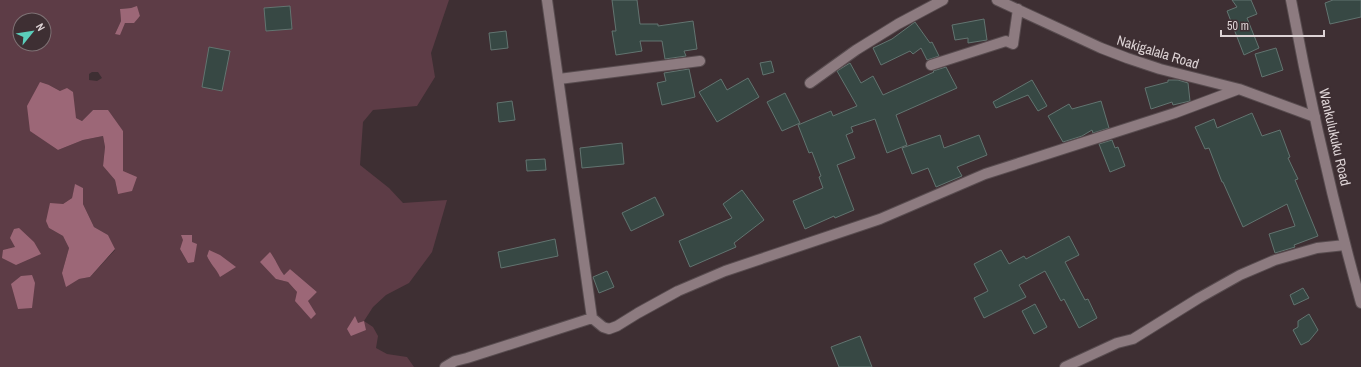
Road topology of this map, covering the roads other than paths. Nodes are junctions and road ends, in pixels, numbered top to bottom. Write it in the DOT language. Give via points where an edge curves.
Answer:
graph roads {
  1 [pos="548,0"];
  2 [pos="943,0"];
  3 [pos="997,0"];
  4 [pos="1291,0"];
  5 [pos="1018,9"];
  6 [pos="700,60"];
  7 [pos="931,65"];
  8 [pos="558,79"];
  9 [pos="810,84"];
  10 [pos="1239,89"];
  11 [pos="1315,117"];
  12 [pos="1345,245"];
  13 [pos="1359,290"];
  14 [pos="1361,303"];
  15 [pos="592,318"];
  16 [pos="445,367"];
  17 [pos="1065,367"];
  1 -- 8 [label="street"];
  2 -- 9 [label="street" via="856,50"];
  3 -- 5 [label="street, Nakigalala Road"];
  4 -- 11 [label="street, Wankulukuku Road"];
  5 -- 7 [label="street" via="1013,44 1006,41"];
  5 -- 10 [label="street, Nakigalala Road" via="1126,58"];
  6 -- 8 [label="street"];
  8 -- 15 [label="street"];
  10 -- 11 [label="street, Nakigalala Road"];
  10 -- 15 [label="street" via="1175,113 985,174 880,219 725,271 678,291 609,329"];
  11 -- 12 [label="street, Wankulukuku Road"];
  12 -- 13 [label="street, Wankulukuku Road"];
  12 -- 17 [label="street" via="1317,248 1274,260 1240,275 1133,339 1117,343"];
  13 -- 14 [label="street, Wankulukuku Road"];
  15 -- 16 [label="street" via="455,361"];
}
